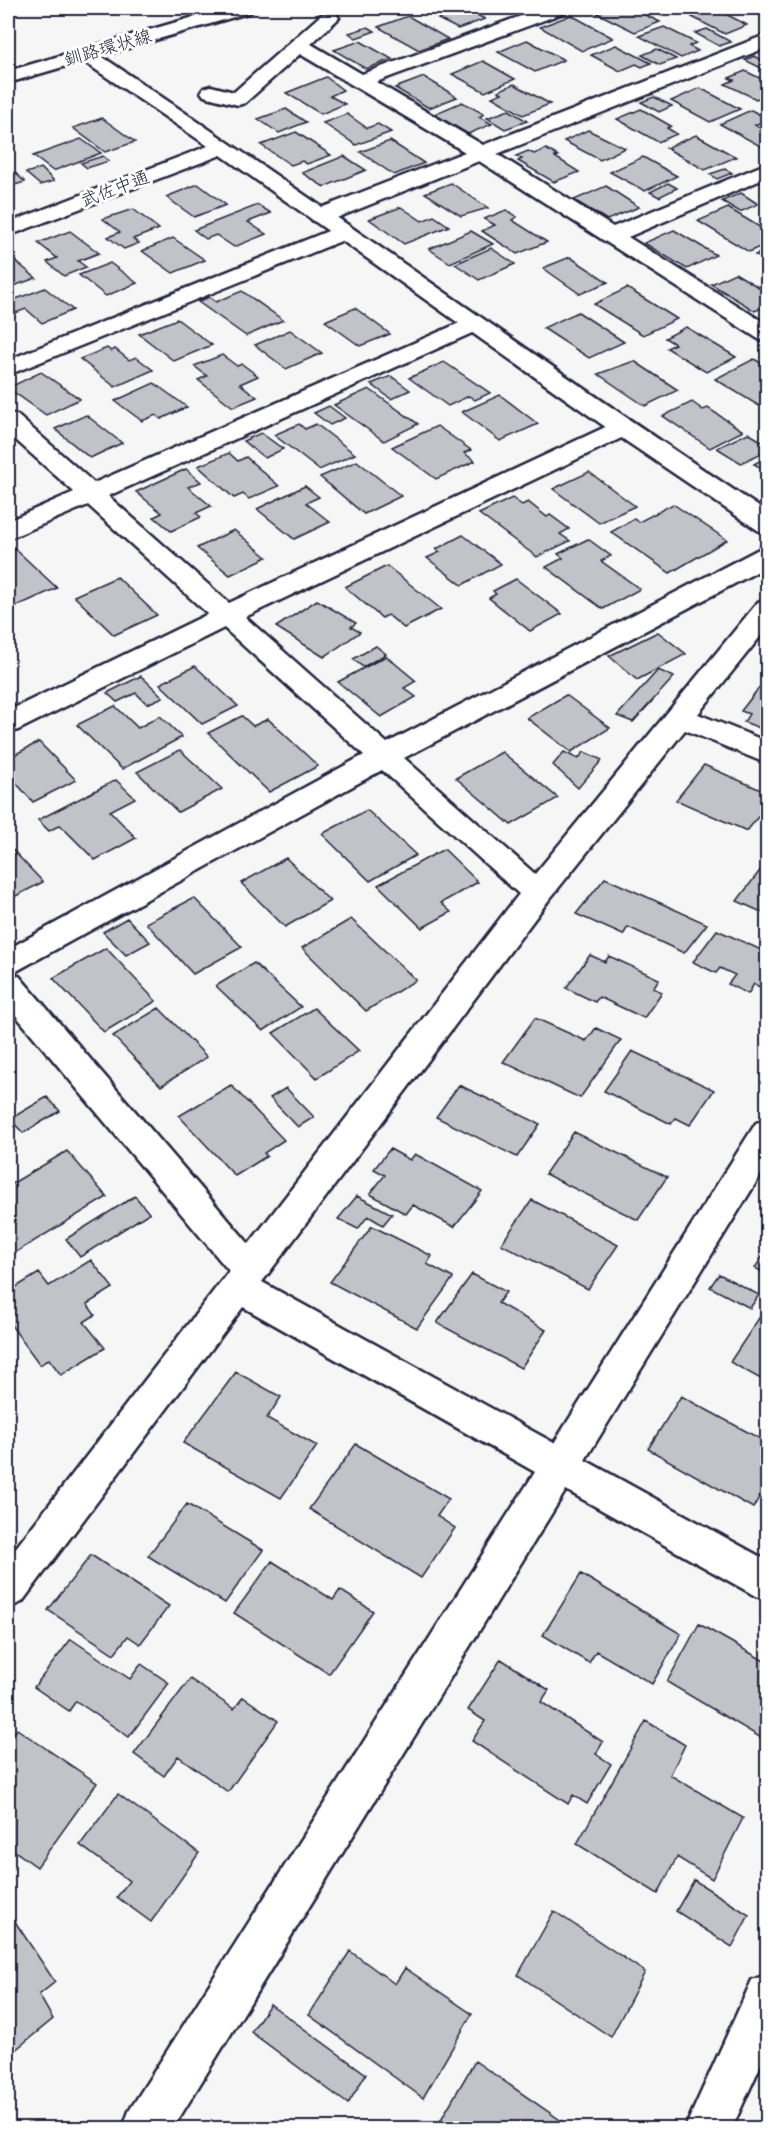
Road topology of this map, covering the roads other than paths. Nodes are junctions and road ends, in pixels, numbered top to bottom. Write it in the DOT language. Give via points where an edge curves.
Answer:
graph roads {
  1 [pos="243,8"];
  2 [pos="559,8"];
  3 [pos="329,18"];
  4 [pos="768,40"];
  5 [pos="301,46"];
  6 [pos="87,54"];
  7 [pos="8,76"];
  8 [pos="361,81"];
  9 [pos="211,92"];
  10 [pos="222,148"];
  11 [pos="481,153"];
  12 [pos="768,169"];
  13 [pos="321,216"];
  14 [pos="8,230"];
  15 [pos="343,232"];
  16 [pos="611,236"];
  17 [pos="473,324"];
  18 [pos="766,332"];
  19 [pos="8,368"];
  20 [pos="8,420"];
  21 [pos="623,428"];
  22 [pos="91,494"];
  23 [pos="768,525"];
  24 [pos="8,531"];
  25 [pos="768,555"];
  26 [pos="768,608"];
  27 [pos="227,615"];
  28 [pos="680,717"];
  29 [pos="8,723"];
  30 [pos="768,754"];
  31 [pos="383,757"];
  32 [pos="537,893"];
  33 [pos="8,963"];
  34 [pos="8,985"];
  35 [pos="768,1133"];
  36 [pos="243,1278"];
  37 [pos="561,1465"];
  38 [pos="768,1582"];
  39 [pos="8,1589"];
  40 [pos="768,1996"];
  41 [pos="146,2128"];
  42 [pos="708,2128"];
  1 -- 6 [label="street, 釧路環状線"];
  2 -- 8 [label="street"];
  3 -- 5 [label="street"];
  4 -- 11 [label="street"];
  5 -- 8 [label="street"];
  5 -- 9 [label="street" via="238,99"];
  6 -- 7 [label="street, 釧路環状線"];
  6 -- 10 [label="street"];
  8 -- 11 [label="street"];
  10 -- 13 [label="street"];
  10 -- 14 [label="street, 武佐中通"];
  11 -- 13 [label="street"];
  11 -- 16 [label="street"];
  12 -- 16 [label="street"];
  13 -- 15 [label="street"];
  15 -- 17 [label="street"];
  15 -- 19 [label="street"];
  16 -- 18 [label="street"];
  17 -- 21 [label="street"];
  17 -- 22 [label="street"];
  20 -- 22 [label="street"];
  21 -- 23 [label="street"];
  21 -- 27 [label="street"];
  22 -- 24 [label="street"];
  22 -- 27 [label="street"];
  25 -- 31 [label="street"];
  26 -- 28 [label="street"];
  27 -- 29 [label="street"];
  27 -- 31 [label="street"];
  28 -- 30 [label="street"];
  28 -- 32 [label="street"];
  31 -- 32 [label="street"];
  31 -- 33 [label="street"];
  32 -- 36 [label="street"];
  34 -- 36 [label="street"];
  35 -- 37 [label="street"];
  36 -- 37 [label="street"];
  36 -- 39 [label="street"];
  37 -- 38 [label="street"];
  37 -- 41 [label="street"];
  40 -- 42 [label="street"];
}
